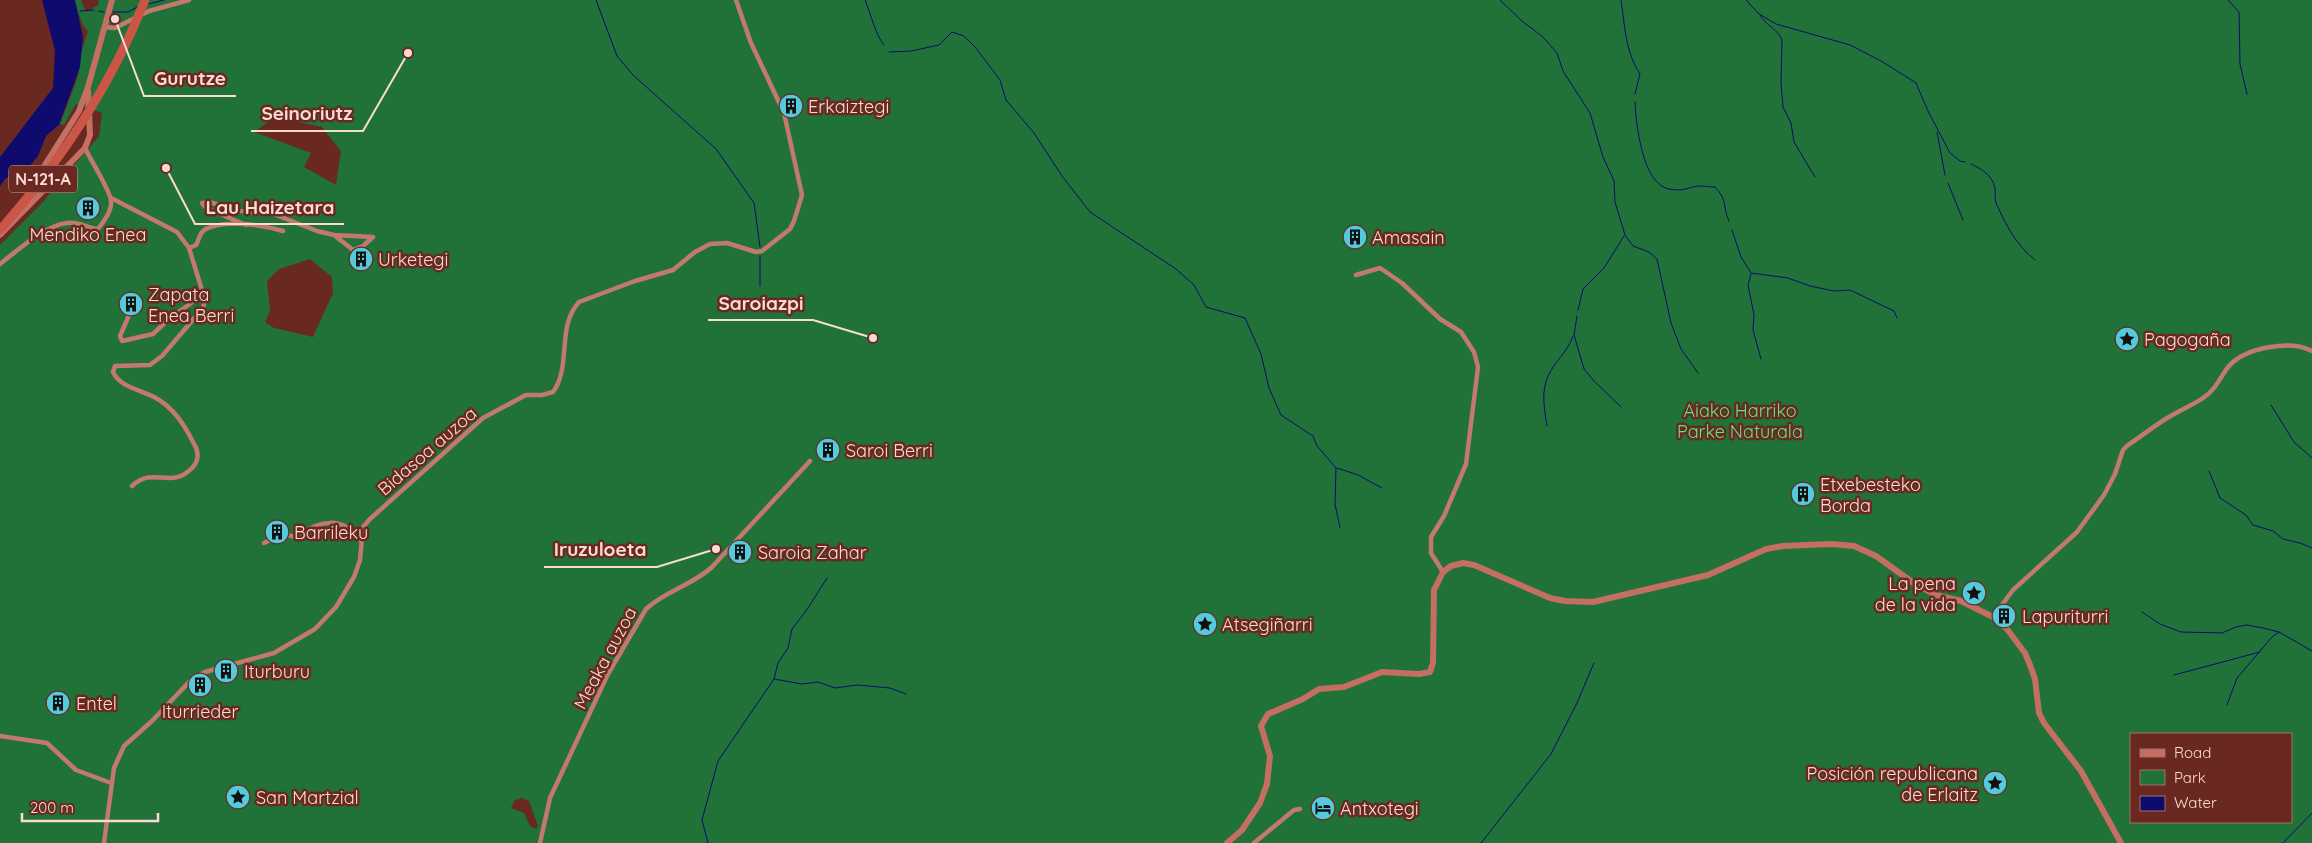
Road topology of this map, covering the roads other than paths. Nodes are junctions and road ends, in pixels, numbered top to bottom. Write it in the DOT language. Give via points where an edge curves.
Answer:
graph roads {
  1 [pos="112,0"];
  2 [pos="145,0"];
  3 [pos="189,0"];
  4 [pos="736,0"];
  5 [pos="105,27"];
  6 [pos="88,87"];
  7 [pos="91,109"];
  8 [pos="79,111"];
  9 [pos="85,148"];
  10 [pos="111,198"];
  11 [pos="246,224"];
  12 [pos="0,225"];
  13 [pos="0,230"];
  14 [pos="282,231"];
  15 [pos="0,235"];
  16 [pos="334,235"];
  17 [pos="189,248"];
  18 [pos="0,264"];
  19 [pos="1356,275"];
  20 [pos="202,290"];
  21 [pos="130,313"];
  22 [pos="2312,351"];
  23 [pos="810,462"];
  24 [pos="132,486"];
  25 [pos="361,542"];
  26 [pos="264,543"];
  27 [pos="1442,572"];
  28 [pos="1993,617"];
  29 [pos="0,736"];
  30 [pos="111,783"];
  31 [pos="1300,809"];
  32 [pos="104,843"];
  33 [pos="540,843"];
  34 [pos="1227,843"];
  35 [pos="1254,843"];
  36 [pos="2121,843"];
  1 -- 5 [label="street"];
  2 -- 7 [label="highway, N-121-A"];
  3 -- 5 [label="street" via="149,11 115,28"];
  4 -- 25 [label="street, Bidasoa auzoa" via="755,52 784,113 802,195 790,229 762,251 728,243 710,244 664,275 635,281 579,302 567,326 563,369 553,392 526,395 483,418 370,519 363,527"];
  5 -- 6 [label="street"];
  6 -- 7 [label="street"];
  6 -- 8 [label="street"];
  7 -- 8 [label="street"];
  7 -- 9 [label="street" via="90,135"];
  7 -- 13 [label="highway, N-121-A" via="45,176"];
  8 -- 12 [label="street" via="29,190"];
  9 -- 10 [label="street"];
  9 -- 15 [label="street"];
  10 -- 17 [label="street" via="177,232"];
  10 -- 18 [label="street" via="109,211 98,229 67,222 34,238"];
  11 -- 14 [label="street"];
  11 -- 16 [label="street" via="202,204 209,202 240,211 271,213"];
  11 -- 17 [label="street" via="206,229 196,245"];
  16 -- 16 [label="street" via="353,250 373,237"];
  17 -- 20 [label="street"];
  19 -- 27 [label="street" via="1380,268 1460,332 1474,352 1478,367 1466,464 1444,516 1431,537 1431,553"];
  20 -- 21 [label="street" via="153,334 122,340 120,336"];
  20 -- 24 [label="street" via="203,308 162,356 150,365 115,366 113,372 124,385 156,398 174,412 183,422 198,456 194,466 180,477 172,480 155,476 138,480"];
  22 -- 28 [label="street" via="2302,346 2287,345 2246,353 2230,365 2204,398 2128,445 2104,495 2077,532 2013,590"];
  23 -- 33 [label="street, Meaka auzoa" via="712,567 655,600 646,609 608,674 550,798"];
  25 -- 26 [label="street" via="342,523 333,522 310,527 296,537 282,534"];
  25 -- 30 [label="street, Bidasoa auzoa" via="354,578 320,625 274,652 211,669 190,681 124,746 116,761"];
  27 -- 28 [label="street" via="1451,566 1468,563 1550,598 1593,602 1708,576 1766,549 1831,544 1854,546 1876,556 1936,595 1961,601"];
  27 -- 34 [label="street" via="1434,590 1433,663 1430,672 1382,672 1344,687 1319,688 1303,699 1268,714 1262,726 1270,756 1267,784 1260,803"];
  28 -- 36 [label="street" via="2025,653 2035,679 2037,704 2044,723 2081,771"];
  29 -- 30 [label="street" via="47,743 76,770"];
  30 -- 32 [label="street, Bidasoa auzoa"];
  31 -- 35 [label="street" via="1294,810"];
}
